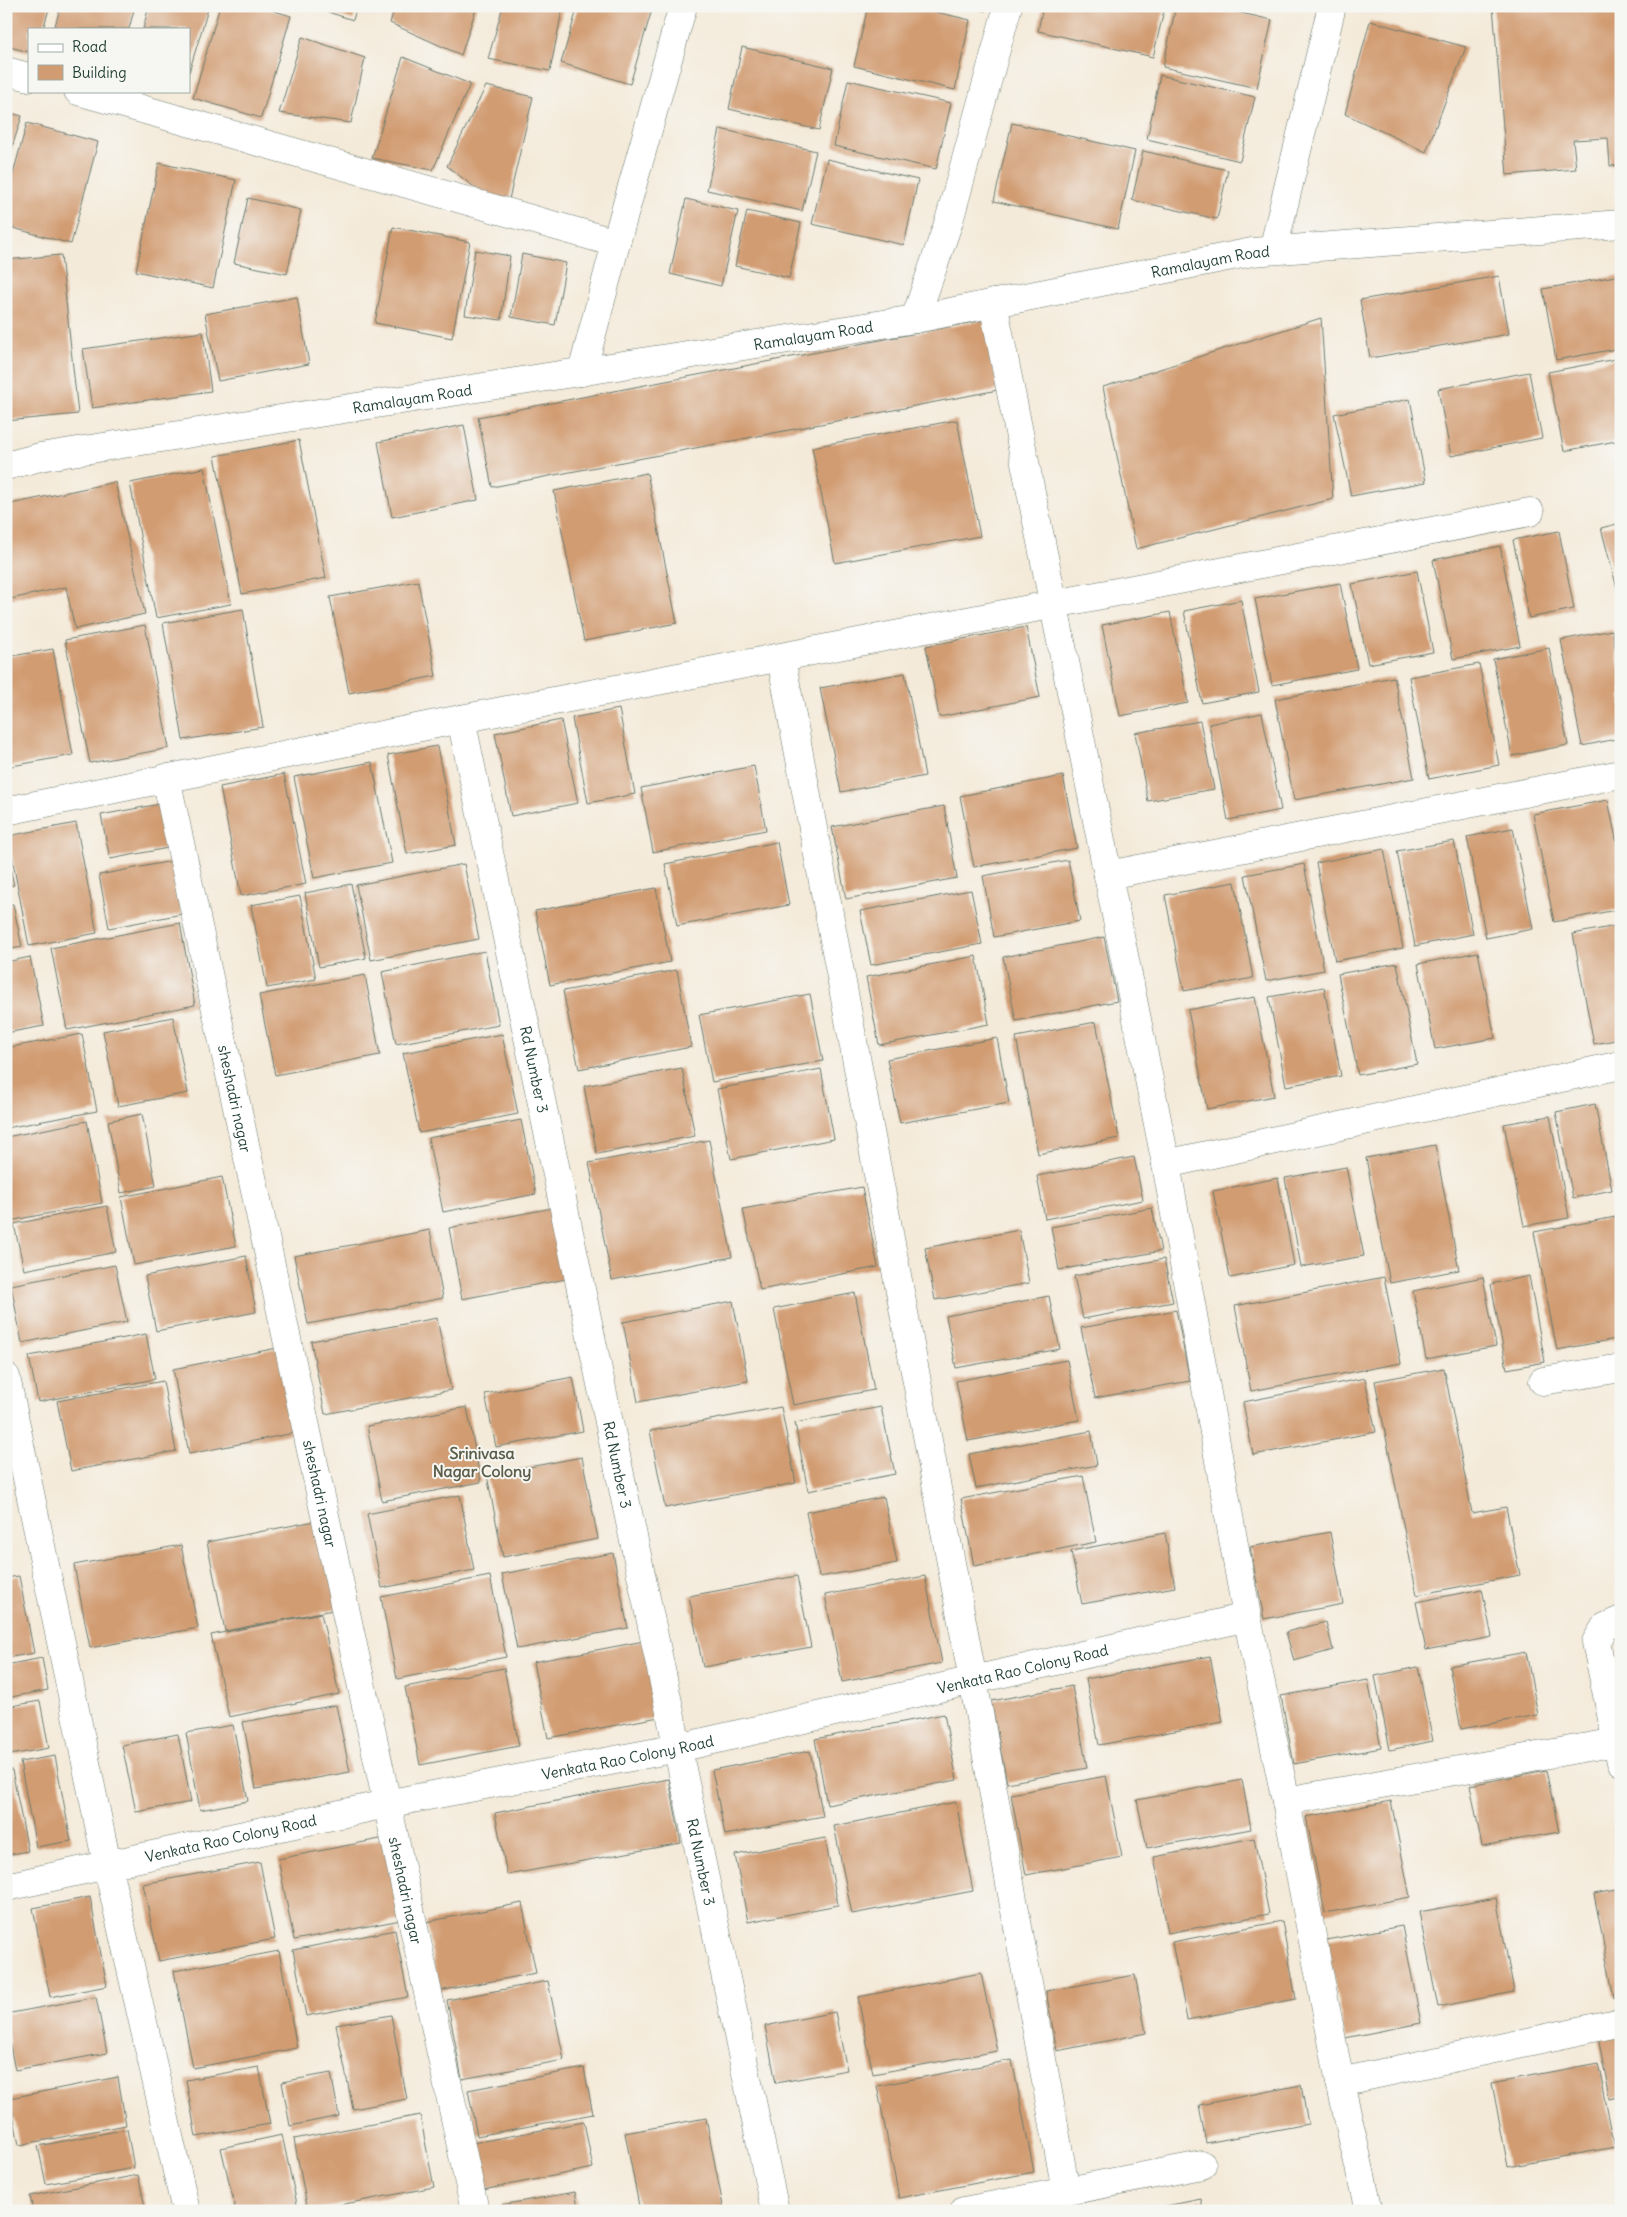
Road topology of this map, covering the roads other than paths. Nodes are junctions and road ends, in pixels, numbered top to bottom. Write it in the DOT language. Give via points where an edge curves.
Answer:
graph roads {
  1 [pos="683,6"];
  2 [pos="1008,6"];
  3 [pos="1332,6"];
  4 [pos="6,71"];
  5 [pos="28,77"];
  6 [pos="82,92"];
  7 [pos="1621,224"];
  8 [pos="616,243"];
  9 [pos="1273,250"];
  10 [pos="994,303"];
  11 [pos="915,319"];
  12 [pos="582,372"];
  13 [pos="6,466"];
  14 [pos="1530,512"];
  15 [pos="1054,605"];
  16 [pos="781,658"];
  17 [pos="461,719"];
  18 [pos="1621,774"];
  19 [pos="166,778"];
  20 [pos="6,811"];
  21 [pos="1108,875"];
  22 [pos="1621,1065"];
  23 [pos="1166,1164"];
  24 [pos="1621,1368"];
  25 [pos="6,1377"];
  26 [pos="1543,1381"];
  27 [pos="1247,1617"];
  28 [pos="1621,1620"];
  29 [pos="973,1680"];
  30 [pos="678,1748"];
  31 [pos="1619,1752"];
  32 [pos="1286,1801"];
  33 [pos="386,1804"];
  34 [pos="107,1864"];
  35 [pos="6,1887"];
  36 [pos="1621,2022"];
  37 [pos="1340,2082"];
  38 [pos="1202,2165"];
  39 [pos="1066,2191"];
  40 [pos="186,2211"];
  41 [pos="475,2211"];
  42 [pos="775,2211"];
  43 [pos="964,2211"];
  44 [pos="1369,2211"];
  1 -- 8 [label="street"];
  2 -- 11 [label="street" via="949,221"];
  3 -- 9 [label="street"];
  4 -- 5 [label="street"];
  6 -- 8 [label="street"];
  7 -- 9 [label="street, Ramalayam Road"];
  8 -- 12 [label="street"];
  9 -- 10 [label="street, Ramalayam Road"];
  10 -- 11 [label="street, Ramalayam Road"];
  10 -- 15 [label="street"];
  11 -- 12 [label="street, Ramalayam Road"];
  12 -- 13 [label="street, Ramalayam Road" via="50,455"];
  14 -- 15 [label="street"];
  15 -- 16 [label="street"];
  15 -- 21 [label="street"];
  16 -- 17 [label="street"];
  16 -- 29 [label="street"];
  17 -- 19 [label="street"];
  17 -- 30 [label="street, Rd Number 3"];
  18 -- 21 [label="street"];
  19 -- 20 [label="street"];
  19 -- 33 [label="street, sheshadri nagar"];
  21 -- 23 [label="street"];
  22 -- 23 [label="street"];
  23 -- 27 [label="street"];
  24 -- 26 [label="street"];
  25 -- 34 [label="street"];
  27 -- 29 [label="street, Venkata Rao Colony Road"];
  27 -- 32 [label="street"];
  28 -- 31 [label="street" via="1605,1627 1596,1642"];
  29 -- 30 [label="street, Venkata Rao Colony Road"];
  29 -- 39 [label="street"];
  30 -- 33 [label="street, Venkata Rao Colony Road"];
  30 -- 42 [label="street, Rd Number 3"];
  31 -- 32 [label="street"];
  32 -- 37 [label="street"];
  33 -- 34 [label="street, Venkata Rao Colony Road"];
  33 -- 41 [label="street, sheshadri nagar"];
  34 -- 35 [label="street, Venkata Rao Colony Road"];
  34 -- 40 [label="street"];
  36 -- 37 [label="street"];
  37 -- 44 [label="street"];
  38 -- 39 [label="street"];
  39 -- 43 [label="street"];
}
